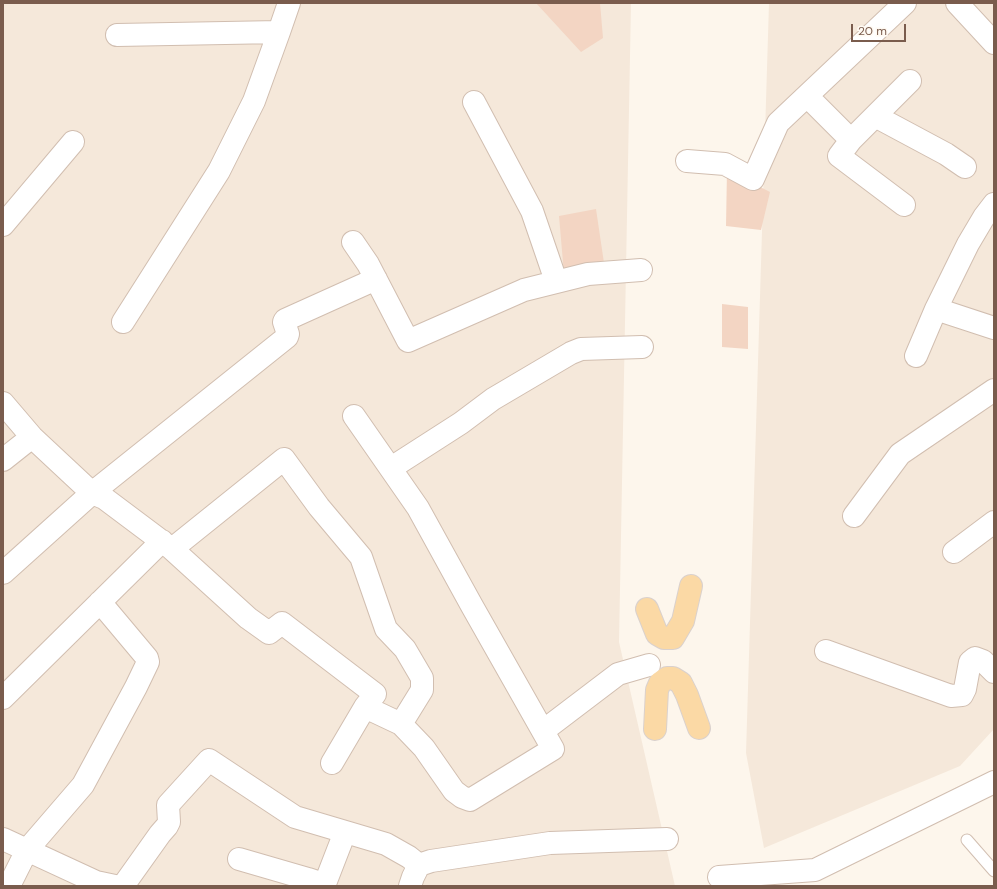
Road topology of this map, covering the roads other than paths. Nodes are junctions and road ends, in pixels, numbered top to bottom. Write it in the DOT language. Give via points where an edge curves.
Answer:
graph roads {
  1 [pos="288,3"];
  2 [pos="905,3"];
  3 [pos="957,3"];
  4 [pos="279,32"];
  5 [pos="117,35"];
  6 [pos="994,43"];
  7 [pos="910,81"];
  8 [pos="807,96"];
  9 [pos="474,102"];
  10 [pos="874,116"];
  11 [pos="851,140"];
  12 [pos="73,142"];
  13 [pos="687,161"];
  14 [pos="965,168"];
  15 [pos="994,204"];
  16 [pos="904,205"];
  17 [pos="5,218"];
  18 [pos="353,242"];
  19 [pos="641,270"];
  20 [pos="376,279"];
  21 [pos="556,281"];
  22 [pos="936,309"];
  23 [pos="123,322"];
  24 [pos="994,328"];
  25 [pos="642,347"];
  26 [pos="916,356"];
  27 [pos="994,390"];
  28 [pos="3,403"];
  29 [pos="354,416"];
  30 [pos="32,437"];
  31 [pos="3,460"];
  32 [pos="391,468"];
  33 [pos="92,493"];
  34 [pos="854,516"];
  35 [pos="994,522"];
  36 [pos="167,545"];
  37 [pos="954,552"];
  38 [pos="3,573"];
  39 [pos="691,586"];
  40 [pos="100,602"];
  41 [pos="647,609"];
  42 [pos="826,651"];
  43 [pos="649,665"];
  44 [pos="994,672"];
  45 [pos="3,698"];
  46 [pos="364,707"];
  47 [pos="401,724"];
  48 [pos="698,728"];
  49 [pos="655,729"];
  50 [pos="543,731"];
  51 [pos="332,763"];
  52 [pos="994,782"];
  53 [pos="345,832"];
  54 [pos="3,839"];
  55 [pos="667,839"];
  56 [pos="968,840"];
  57 [pos="27,850"];
  58 [pos="239,858"];
  59 [pos="419,865"];
  60 [pos="994,871"];
  61 [pos="719,877"];
  62 [pos="9,886"];
  63 [pos="115,886"];
  64 [pos="123,886"];
  65 [pos="410,886"];
  1 -- 4 [label="street"];
  2 -- 8 [label="street"];
  3 -- 6 [label="street"];
  4 -- 5 [label="street"];
  4 -- 23 [label="street" via="254,101 219,171"];
  7 -- 10 [label="street"];
  8 -- 11 [label="street"];
  8 -- 13 [label="street" via="778,123 753,179 725,164"];
  9 -- 21 [label="street" via="532,212"];
  10 -- 11 [label="street"];
  10 -- 14 [label="street" via="946,154"];
  11 -- 16 [label="street" via="839,156"];
  12 -- 17 [label="street"];
  15 -- 22 [label="street" via="968,244"];
  18 -- 20 [label="street"];
  19 -- 21 [label="street" via="588,274"];
  20 -- 21 [label="street" via="408,341 524,290"];
  20 -- 33 [label="street" via="285,320 287,337"];
  22 -- 24 [label="street"];
  22 -- 26 [label="street"];
  25 -- 32 [label="street" via="581,349 572,353 493,399"];
  27 -- 34 [label="street" via="900,454"];
  28 -- 30 [label="street"];
  29 -- 32 [label="street"];
  30 -- 31 [label="street"];
  30 -- 33 [label="street"];
  32 -- 50 [label="street" via="418,508"];
  33 -- 36 [label="street" via="104,498"];
  33 -- 38 [label="street"];
  35 -- 37 [label="street"];
  36 -- 40 [label="street"];
  36 -- 46 [label="street" via="248,618 269,633 282,623 375,694"];
  36 -- 47 [label="street" via="284,459 319,507 361,557 386,629 405,649 422,678 422,690"];
  39 -- 41 [label="main road" via="684,621 673,638 664,638 657,634"];
  40 -- 45 [label="street"];
  40 -- 57 [label="street" via="148,662 83,785"];
  42 -- 44 [label="street" via="951,696 962,695 966,689 970,662 975,658 983,661"];
  43 -- 50 [label="street" via="618,674"];
  46 -- 47 [label="street"];
  46 -- 51 [label="street"];
  47 -- 50 [label="street" via="424,748 454,791 470,800 553,749"];
  48 -- 49 [label="main road" via="681,683 673,678 667,678 660,683 657,690"];
  52 -- 61 [label="street" via="815,870"];
  53 -- 58 [label="street" via="326,881 320,883"];
  53 -- 59 [label="street" via="386,844"];
  53 -- 64 [label="street" via="295,817 209,760 168,805 167,826"];
  54 -- 57 [label="street"];
  55 -- 59 [label="street" via="550,843"];
  56 -- 60 [label="lane"];
  57 -- 62 [label="street"];
  57 -- 63 [label="street" via="96,882"];
  59 -- 65 [label="street"];
}
